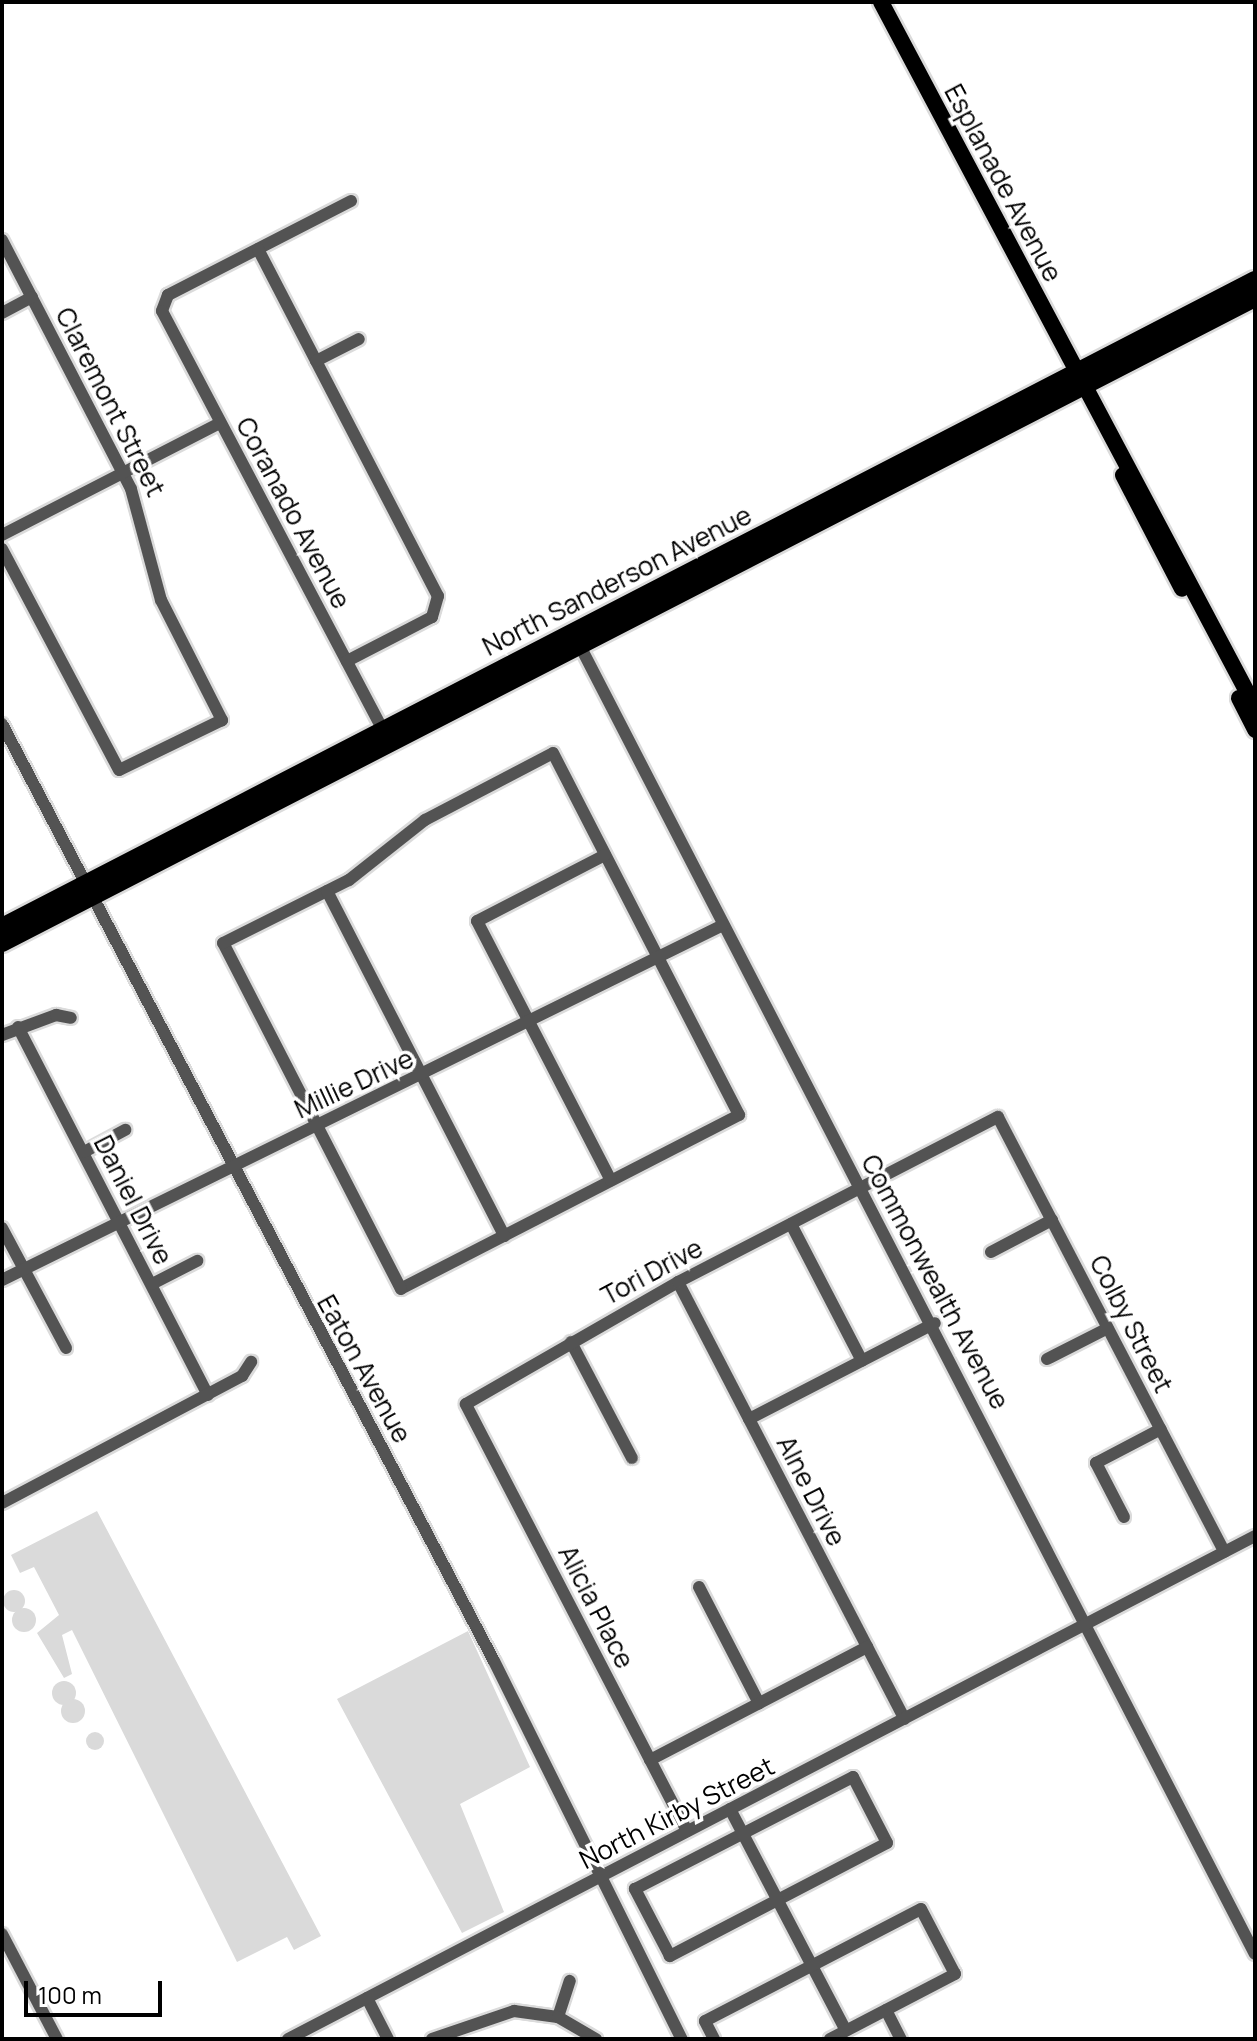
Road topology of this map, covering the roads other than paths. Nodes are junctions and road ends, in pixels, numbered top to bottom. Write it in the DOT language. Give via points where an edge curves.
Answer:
graph roads {
  1 [pos="881,2"];
  2 [pos="351,201"];
  3 [pos="2,240"];
  4 [pos="258,249"];
  5 [pos="1255,280"];
  6 [pos="32,297"];
  7 [pos="1255,298"];
  8 [pos="2,313"];
  9 [pos="359,339"];
  10 [pos="316,361"];
  11 [pos="1081,380"];
  12 [pos="220,423"];
  13 [pos="123,473"];
  14 [pos="2,535"];
  15 [pos="2,549"];
  16 [pos="576,639"];
  17 [pos="347,661"];
  18 [pos="1255,707"];
  19 [pos="2,724"];
  20 [pos="1255,730"];
  21 [pos="386,738"];
  22 [pos="605,855"];
  23 [pos="88,891"];
  24 [pos="327,891"];
  25 [pos="723,925"];
  26 [pos="2,927"];
  27 [pos="2,943"];
  28 [pos="659,959"];
  29 [pos="71,1018"];
  30 [pos="530,1025"];
  31 [pos="18,1027"];
  32 [pos="2,1035"];
  33 [pos="423,1077"];
  34 [pos="998,1117"];
  35 [pos="317,1126"];
  36 [pos="125,1130"];
  37 [pos="84,1152"];
  38 [pos="229,1163"];
  39 [pos="611,1181"];
  40 [pos="863,1187"];
  41 [pos="118,1218"];
  42 [pos="1052,1220"];
  43 [pos="791,1224"];
  44 [pos="2,1228"];
  45 [pos="504,1236"];
  46 [pos="991,1252"];
  47 [pos="197,1261"];
  48 [pos="24,1269"];
  49 [pos="2,1280"];
  50 [pos="678,1282"];
  51 [pos="152,1284"];
  52 [pos="935,1323"];
  53 [pos="1108,1328"];
  54 [pos="571,1342"];
  55 [pos="66,1348"];
  56 [pos="1047,1359"];
  57 [pos="862,1361"];
  58 [pos="251,1362"];
  59 [pos="208,1395"];
  60 [pos="466,1404"];
  61 [pos="749,1419"];
  62 [pos="1161,1429"];
  63 [pos="632,1458"];
  64 [pos="2,1503"];
  65 [pos="1124,1517"];
  66 [pos="1255,1536"];
  67 [pos="1224,1552"];
  68 [pos="699,1587"];
  69 [pos="1083,1621"];
  70 [pos="867,1647"];
  71 [pos="759,1703"];
  72 [pos="905,1719"];
  73 [pos="650,1760"];
  74 [pos="730,1809"];
  75 [pos="687,1831"];
  76 [pos="743,1833"];
  77 [pos="598,1878"];
  78 [pos="777,1899"];
  79 [pos="2,1934"];
  80 [pos="1255,1954"];
  81 [pos="812,1965"];
  82 [pos="570,1981"];
  83 [pos="367,1998"];
  84 [pos="886,2010"];
  85 [pos="558,2017"];
  86 [pos="846,2031"];
  87 [pos="57,2039"];
  88 [pos="288,2039"];
  89 [pos="388,2039"];
  90 [pos="432,2039"];
  91 [pos="596,2039"];
  92 [pos="682,2039"];
  93 [pos="714,2039"];
  94 [pos="830,2039"];
  95 [pos="901,2039"];
  1 -- 11 [label="main road, Esplanade Avenue"];
  2 -- 4 [label="street"];
  3 -- 6 [label="street, Claremont Street"];
  4 -- 10 [label="street"];
  4 -- 12 [label="street, Coranado Avenue" via="162,301"];
  5 -- 11 [label="highway, North Sanderson Avenue"];
  6 -- 8 [label="street"];
  6 -- 13 [label="street, Claremont Street"];
  7 -- 11 [label="highway, North Sanderson Avenue"];
  9 -- 10 [label="street"];
  10 -- 17 [label="street" via="440,607"];
  11 -- 16 [label="highway, North Sanderson Avenue"];
  11 -- 18 [label="main road, Esplanade Avenue"];
  11 -- 20 [label="main road, Esplanade Avenue" via="1086,403"];
  12 -- 13 [label="street"];
  12 -- 17 [label="street, Coranado Avenue"];
  13 -- 14 [label="street"];
  13 -- 15 [label="street, Claremont Street" via="143,518 161,600 222,720 119,770"];
  16 -- 21 [label="highway, North Sanderson Avenue"];
  16 -- 25 [label="street, Commonwealth Avenue"];
  17 -- 21 [label="street, Coranado Avenue"];
  19 -- 23 [label="street, Eaton Avenue"];
  21 -- 23 [label="highway, North Sanderson Avenue"];
  22 -- 24 [label="street" via="553,753 425,820"];
  22 -- 28 [label="street"];
  22 -- 30 [label="street" via="477,921"];
  23 -- 26 [label="highway, North Sanderson Avenue"];
  23 -- 27 [label="highway, North Sanderson Avenue"];
  23 -- 38 [label="street, Eaton Avenue"];
  24 -- 33 [label="street"];
  24 -- 35 [label="street" via="223,943"];
  25 -- 28 [label="street, Millie Drive"];
  25 -- 40 [label="street, Commonwealth Avenue"];
  28 -- 30 [label="street, Millie Drive"];
  28 -- 39 [label="street" via="739,1115"];
  29 -- 31 [label="street"];
  30 -- 33 [label="street, Millie Drive"];
  30 -- 39 [label="street"];
  31 -- 32 [label="street"];
  31 -- 37 [label="street, Daniel Drive"];
  33 -- 35 [label="street, Millie Drive"];
  33 -- 45 [label="street"];
  34 -- 40 [label="street, Tori Drive"];
  34 -- 42 [label="street, Colby Street"];
  35 -- 38 [label="street, Millie Drive"];
  35 -- 45 [label="street" via="401,1289"];
  36 -- 37 [label="street"];
  37 -- 41 [label="street, Daniel Drive"];
  38 -- 41 [label="street, Millie Drive"];
  38 -- 77 [label="street, Eaton Avenue" via="487,1647"];
  39 -- 45 [label="street"];
  40 -- 43 [label="street, Tori Drive"];
  40 -- 52 [label="street, Commonwealth Avenue"];
  41 -- 48 [label="street, Millie Drive"];
  41 -- 51 [label="street, Daniel Drive"];
  42 -- 46 [label="street"];
  42 -- 53 [label="street, Colby Street"];
  43 -- 50 [label="street, Tori Drive"];
  43 -- 57 [label="street"];
  44 -- 48 [label="street"];
  47 -- 51 [label="street"];
  48 -- 49 [label="street, Millie Drive"];
  48 -- 55 [label="street"];
  50 -- 54 [label="street, Tori Drive"];
  50 -- 61 [label="street, Alne Drive"];
  51 -- 59 [label="street, Daniel Drive"];
  52 -- 57 [label="street"];
  52 -- 69 [label="street, Commonwealth Avenue"];
  53 -- 56 [label="street"];
  53 -- 62 [label="street, Colby Street"];
  54 -- 60 [label="street, Tori Drive"];
  54 -- 63 [label="street"];
  57 -- 61 [label="street"];
  58 -- 59 [label="street" via="242,1376"];
  59 -- 64 [label="street"];
  60 -- 73 [label="street, Alicia Place"];
  61 -- 70 [label="street, Alne Drive"];
  62 -- 65 [label="street" via="1096,1463"];
  62 -- 67 [label="street, Colby Street"];
  66 -- 67 [label="street, North Kirby Street"];
  67 -- 69 [label="street, North Kirby Street"];
  68 -- 71 [label="street"];
  69 -- 72 [label="street, North Kirby Street"];
  69 -- 80 [label="street, Commonwealth Avenue"];
  70 -- 71 [label="street"];
  70 -- 72 [label="street, Alne Drive"];
  71 -- 73 [label="street"];
  72 -- 74 [label="street, North Kirby Street"];
  73 -- 75 [label="street, Alicia Place"];
  74 -- 75 [label="street, North Kirby Street"];
  74 -- 76 [label="street"];
  75 -- 77 [label="street, North Kirby Street"];
  76 -- 78 [label="street"];
  76 -- 78 [label="street" via="635,1889 670,1956"];
  76 -- 78 [label="street" via="853,1777 887,1843"];
  77 -- 83 [label="street, North Kirby Street"];
  77 -- 92 [label="street, Eaton Avenue"];
  78 -- 81 [label="street"];
  79 -- 87 [label="street"];
  81 -- 84 [label="street" via="921,1909 955,1974"];
  81 -- 86 [label="street"];
  81 -- 93 [label="street" via="705,2021"];
  82 -- 85 [label="street"];
  83 -- 88 [label="street, North Kirby Street"];
  83 -- 89 [label="street"];
  84 -- 86 [label="street"];
  84 -- 95 [label="street"];
  85 -- 90 [label="street" via="496,2013"];
  85 -- 91 [label="street"];
  86 -- 94 [label="street"];
}
